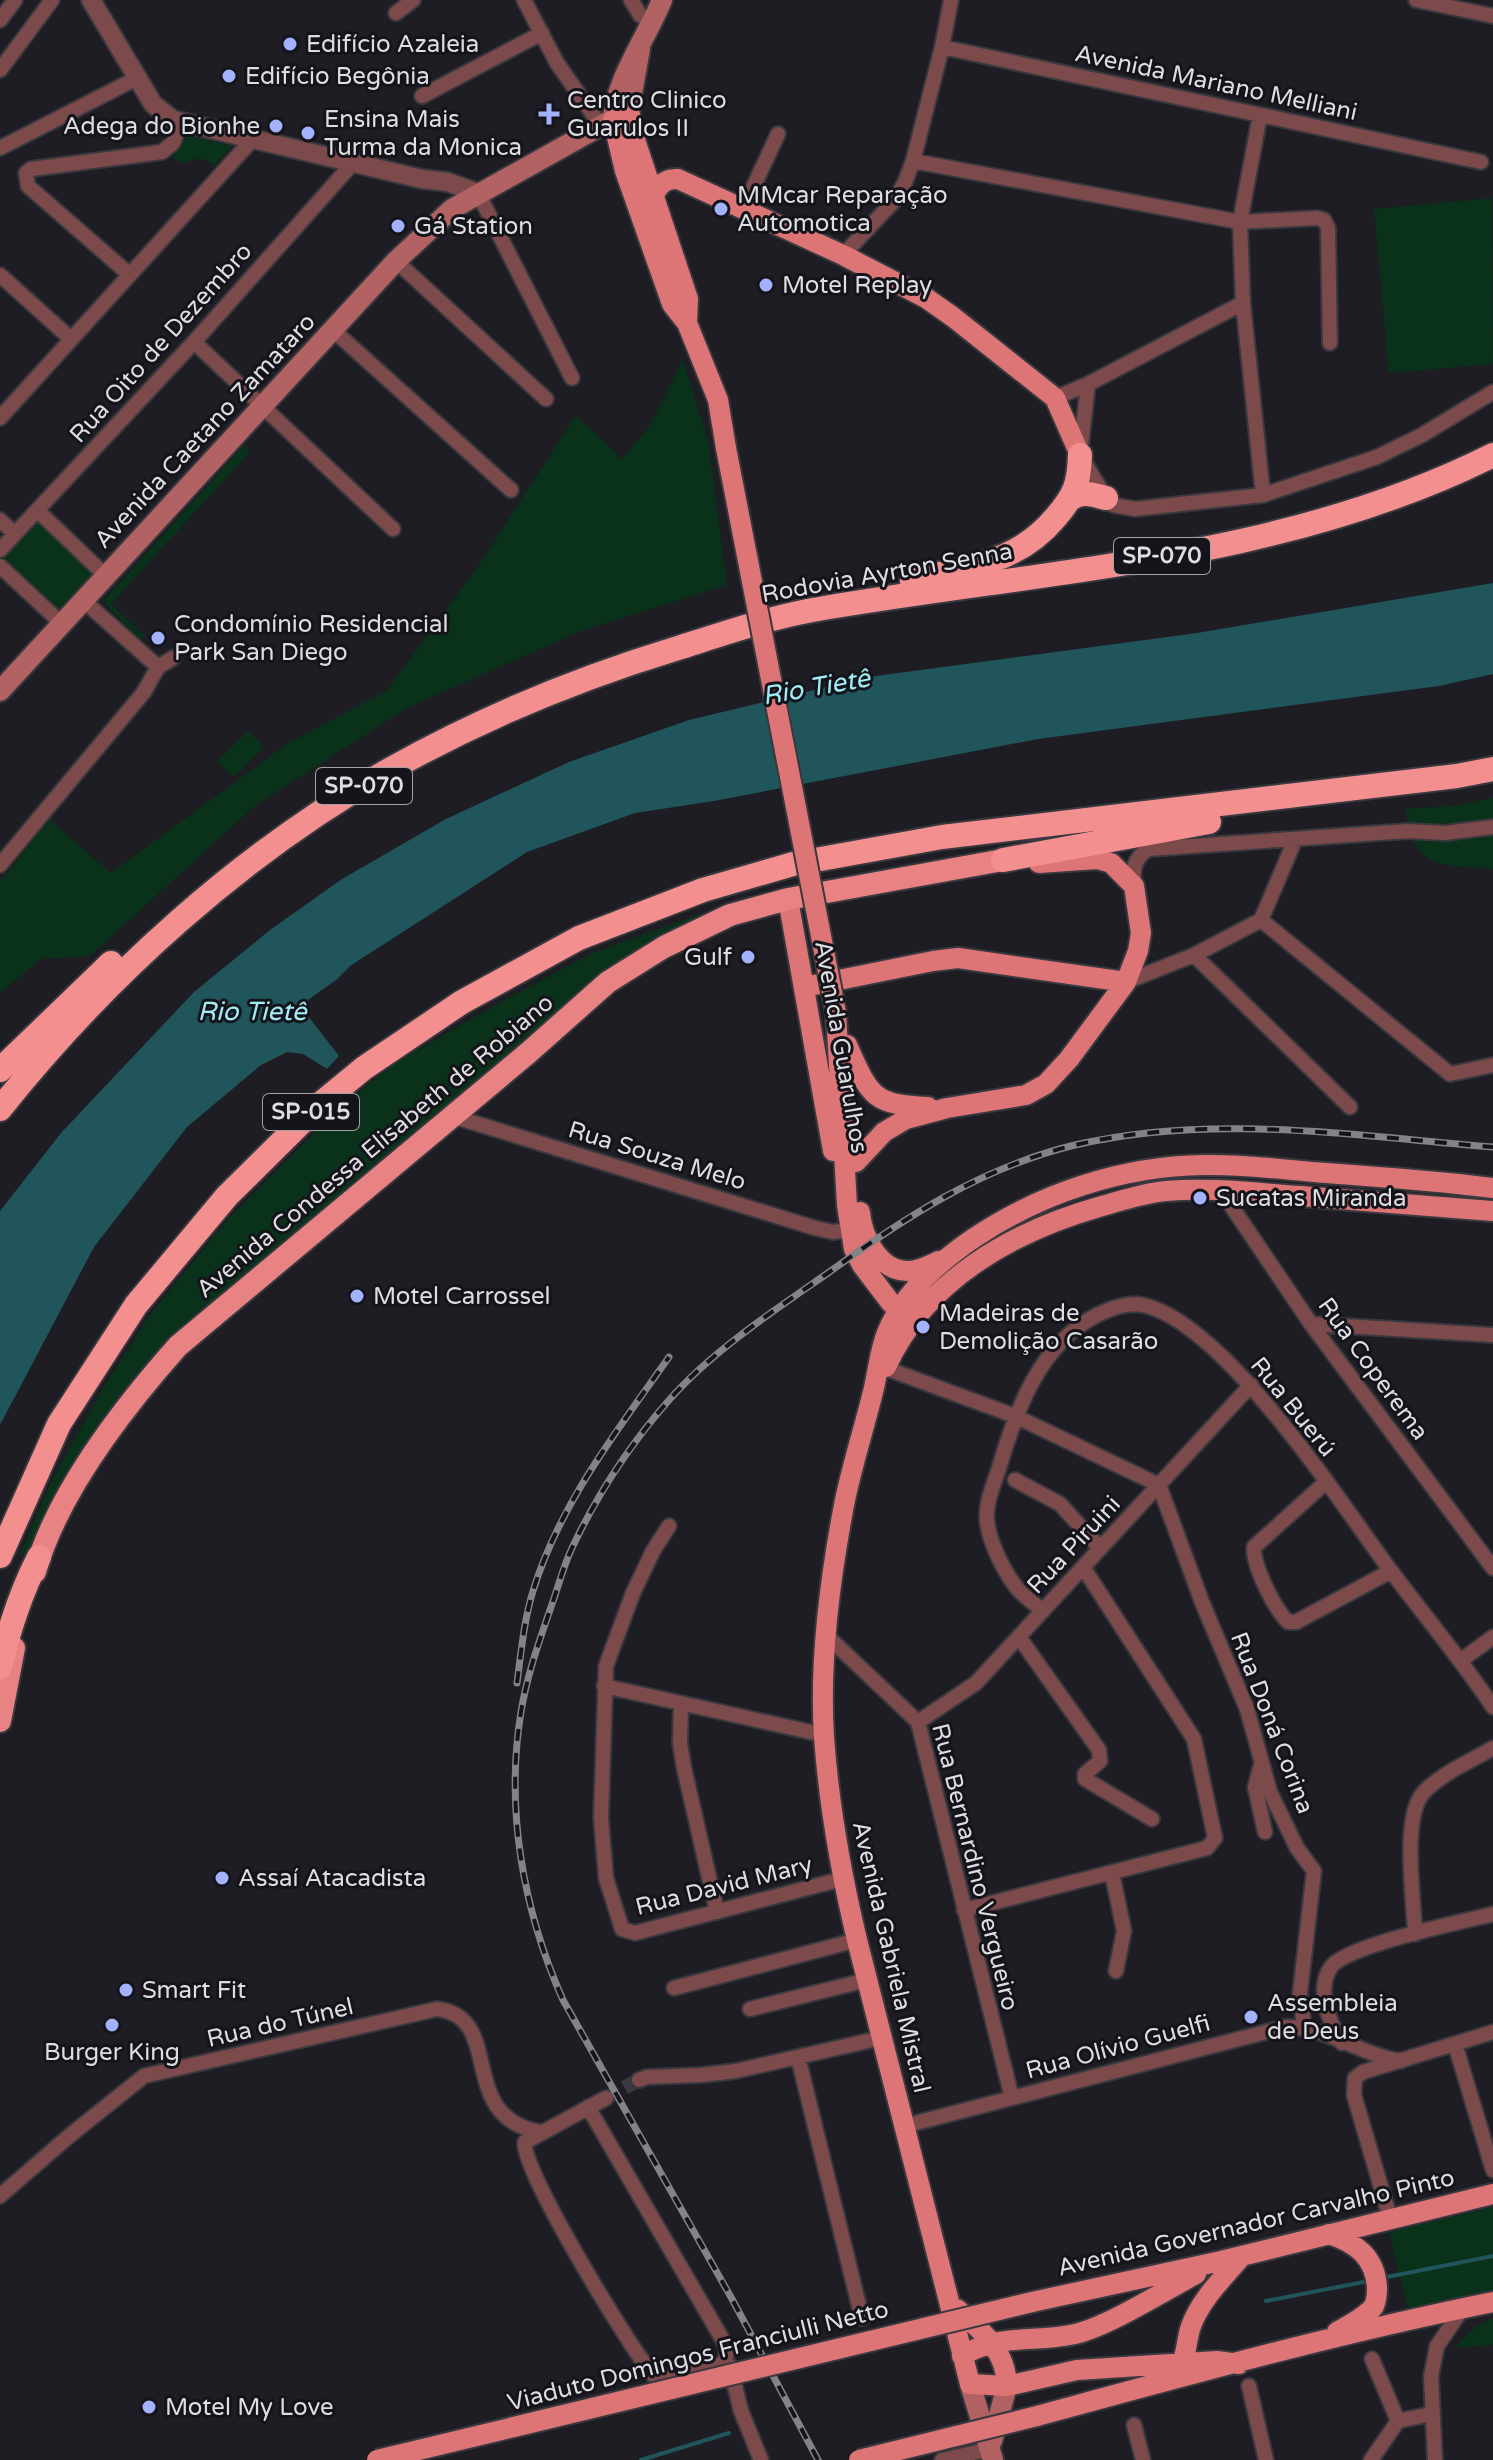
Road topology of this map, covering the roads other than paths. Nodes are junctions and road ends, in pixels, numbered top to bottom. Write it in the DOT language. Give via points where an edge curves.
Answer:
graph roads {
  1 [pos="15,0"];
  2 [pos="52,0"];
  3 [pos="91,0"];
  4 [pos="413,0"];
  5 [pos="524,0"];
  6 [pos="631,0"];
  7 [pos="662,0"];
  8 [pos="951,0"];
  9 [pos="1416,0"];
  10 [pos="396,13"];
  11 [pos="1493,16"];
  12 [pos="0,20"];
  13 [pos="653,23"];
  14 [pos="542,33"];
  15 [pos="942,47"];
  16 [pos="0,70"];
  17 [pos="139,77"];
  18 [pos="422,96"];
  19 [pos="1260,115"];
  20 [pos="614,119"];
  21 [pos="181,123"];
  22 [pos="778,134"];
  23 [pos="252,140"];
  24 [pos="0,148"];
  25 [pos="913,161"];
  26 [pos="1481,162"];
  27 [pos="353,163"];
  28 [pos="422,179"];
  29 [pos="478,193"];
  30 [pos="654,195"];
  31 [pos="452,209"];
  32 [pos="743,209"];
  33 [pos="1240,222"];
  34 [pos="843,255"];
  35 [pos="396,261"];
  36 [pos="0,275"];
  37 [pos="130,275"];
  38 [pos="1243,303"];
  39 [pos="687,323"];
  40 [pos="333,330"];
  41 [pos="71,339"];
  42 [pos="194,342"];
  43 [pos="1330,343"];
  44 [pos="572,378"];
  45 [pos="1088,384"];
  46 [pos="1493,392"];
  47 [pos="1055,398"];
  48 [pos="546,399"];
  49 [pos="6,400"];
  50 [pos="263,406"];
  51 [pos="0,418"];
  52 [pos="1080,455"];
  53 [pos="1493,455"];
  54 [pos="511,490"];
  55 [pos="1263,495"];
  56 [pos="1072,498"];
  57 [pos="1106,498"];
  58 [pos="38,511"];
  59 [pos="0,520"];
  60 [pos="393,529"];
  61 [pos="15,534"];
  62 [pos="0,550"];
  63 [pos="0,566"];
  64 [pos="106,576"];
  65 [pos="83,600"];
  66 [pos="818,609"];
  67 [pos="61,623"];
  68 [pos="173,658"];
  69 [pos="158,667"];
  70 [pos="0,691"];
  71 [pos="1493,769"];
  72 [pos="1314,793"];
  73 [pos="1493,827"];
  74 [pos="1295,840"];
  75 [pos="1003,860"];
  76 [pos="0,865"];
  77 [pos="1134,886"];
  78 [pos="217,890"];
  79 [pos="788,899"];
  80 [pos="1261,920"];
  81 [pos="1194,955"];
  82 [pos="1126,982"];
  83 [pos="804,987"];
  84 [pos="836,1013"];
  85 [pos="847,1045"];
  86 [pos="1493,1064"];
  87 [pos="0,1070"];
  88 [pos="1350,1107"];
  89 [pos="947,1108"];
  90 [pos="0,1109"];
  91 [pos="452,1116"];
  92 [pos="856,1162"];
  93 [pos="1230,1165"];
  94 [pos="1161,1168"];
  95 [pos="1493,1188"];
  96 [pos="1163,1191"];
  97 [pos="1225,1191"];
  98 [pos="847,1205"];
  99 [pos="1493,1211"];
  100 [pos="851,1230"];
  101 [pos="946,1258"];
  102 [pos="874,1281"];
  103 [pos="907,1315"];
  104 [pos="1311,1324"];
  105 [pos="1493,1335"];
  106 [pos="884,1341"];
  107 [pos="879,1372"];
  108 [pos="1251,1385"];
  109 [pos="1015,1416"];
  110 [pos="1015,1480"];
  111 [pos="1326,1482"];
  112 [pos="1159,1485"];
  113 [pos="669,1526"];
  114 [pos="1100,1548"];
  115 [pos="0,1556"];
  116 [pos="39,1557"];
  117 [pos="1083,1567"];
  118 [pos="1493,1568"];
  119 [pos="1391,1571"];
  120 [pos="1043,1611"];
  121 [pos="826,1635"];
  122 [pos="1019,1637"];
  123 [pos="1493,1637"];
  124 [pos="1460,1661"];
  125 [pos="0,1667"];
  126 [pos="604,1686"];
  127 [pos="681,1703"];
  128 [pos="1493,1707"];
  129 [pos="0,1721"];
  130 [pos="918,1722"];
  131 [pos="824,1735"];
  132 [pos="1493,1748"];
  133 [pos="1261,1765"];
  134 [pos="1152,1819"];
  135 [pos="1265,1832"];
  136 [pos="1112,1873"];
  137 [pos="842,1879"];
  138 [pos="964,1910"];
  139 [pos="717,1912"];
  140 [pos="1493,1914"];
  141 [pos="1415,1934"];
  142 [pos="857,1940"];
  143 [pos="1116,1971"];
  144 [pos="867,1980"];
  145 [pos="674,1988"];
  146 [pos="750,2009"];
  147 [pos="1304,2027"];
  148 [pos="1493,2032"];
  149 [pos="881,2038"];
  150 [pos="1342,2043"];
  151 [pos="1455,2044"];
  152 [pos="798,2057"];
  153 [pos="1401,2061"];
  154 [pos="639,2080"];
  155 [pos="606,2098"];
  156 [pos="1012,2098"];
  157 [pos="588,2107"];
  158 [pos="904,2126"];
  159 [pos="540,2132"];
  160 [pos="1493,2170"];
  161 [pos="1493,2194"];
  162 [pos="0,2196"];
  163 [pos="1390,2218"];
  164 [pos="1329,2234"];
  165 [pos="1242,2256"];
  166 [pos="1221,2261"];
  167 [pos="948,2301"];
  168 [pos="1032,2302"];
  169 [pos="1493,2302"];
  170 [pos="1463,2308"];
  171 [pos="862,2318"];
  172 [pos="992,2341"];
  173 [pos="1324,2341"];
  174 [pos="728,2352"];
  175 [pos="962,2356"];
  176 [pos="1372,2359"];
  177 [pos="1178,2371"];
  178 [pos="970,2384"];
  179 [pos="1007,2386"];
  180 [pos="1249,2386"];
  181 [pos="1431,2414"];
  182 [pos="1398,2421"];
  183 [pos="1134,2425"];
  184 [pos="991,2454"];
  185 [pos="377,2460"];
  186 [pos="761,2460"];
  187 [pos="859,2460"];
  188 [pos="942,2460"];
  189 [pos="1143,2460"];
  190 [pos="1266,2460"];
  191 [pos="1371,2460"];
  192 [pos="1435,2460"];
  1 -- 12 [label="street"];
  2 -- 16 [label="street"];
  3 -- 17 [label="street"];
  4 -- 10 [label="street"];
  5 -- 14 [label="street"];
  6 -- 13 [label="street"];
  7 -- 13 [label="main road"];
  8 -- 15 [label="street"];
  9 -- 11 [label="street"];
  13 -- 20 [label="main road" via="618,94"];
  14 -- 18 [label="street"];
  14 -- 20 [label="street" via="573,89"];
  15 -- 19 [label="street, Avenida Mariano Melliani"];
  15 -- 25 [label="street"];
  17 -- 21 [label="street" via="153,104"];
  17 -- 24 [label="street"];
  19 -- 26 [label="street, Avenida Mariano Melliani"];
  19 -- 33 [label="street"];
  20 -- 29 [label="main road, Avenida Caetano Zamataro"];
  20 -- 30 [label="main road" via="636,143"];
  20 -- 39 [label="main road" via="625,171 672,304"];
  21 -- 23 [label="street"];
  21 -- 37 [label="street" via="173,143 162,152 26,173 28,186"];
  22 -- 32 [label="street"];
  23 -- 27 [label="street"];
  23 -- 37 [label="street"];
  25 -- 33 [label="street"];
  25 -- 34 [label="street" via="895,200"];
  27 -- 28 [label="street"];
  27 -- 42 [label="street, Rua Oito de Dezembro"];
  28 -- 29 [label="street"];
  28 -- 31 [label="street"];
  29 -- 31 [label="main road, Avenida Caetano Zamataro"];
  29 -- 44 [label="street"];
  30 -- 32 [label="main road" via="666,181 678,179"];
  30 -- 39 [label="main road" via="688,299"];
  31 -- 35 [label="main road, Avenida Caetano Zamataro"];
  32 -- 34 [label="main road"];
  33 -- 38 [label="street"];
  33 -- 43 [label="street" via="1324,220"];
  34 -- 47 [label="main road" via="926,298"];
  35 -- 40 [label="main road, Avenida Caetano Zamataro"];
  35 -- 48 [label="street"];
  36 -- 41 [label="street"];
  37 -- 41 [label="street"];
  38 -- 45 [label="street"];
  38 -- 55 [label="street"];
  39 -- 84 [label="main road, bridge" via="718,400"];
  40 -- 50 [label="main road, Avenida Caetano Zamataro"];
  40 -- 54 [label="street"];
  41 -- 49 [label="street"];
  42 -- 50 [label="street"];
  42 -- 58 [label="street, Rua Oito de Dezembro"];
  45 -- 47 [label="street"];
  45 -- 52 [label="street"];
  46 -- 55 [label="street" via="1377,457"];
  47 -- 52 [label="main road"];
  49 -- 51 [label="street"];
  50 -- 60 [label="street"];
  50 -- 64 [label="main road, Avenida Caetano Zamataro"];
  52 -- 56 [label="highway"];
  52 -- 57 [label="street"];
  53 -- 66 [label="highway, Rodovia Ayrton Senna / SP-070" via="1402,496 1207,548"];
  55 -- 57 [label="street" via="1135,509 1113,505"];
  56 -- 57 [label="highway"];
  56 -- 66 [label="highway" via="1046,529 1000,559"];
  58 -- 61 [label="street, Rua Oito de Dezembro"];
  58 -- 64 [label="street"];
  59 -- 61 [label="street"];
  61 -- 62 [label="street, Rua Oito de Dezembro"];
  63 -- 67 [label="street"];
  64 -- 65 [label="main road, Avenida Caetano Zamataro"];
  65 -- 67 [label="main road, Avenida Caetano Zamataro"];
  65 -- 69 [label="street"];
  66 -- 78 [label="highway, Rodovia Ayrton Senna / SP-070" via="615,667 504,712 391,769 291,832"];
  67 -- 70 [label="main road, Avenida Caetano Zamataro"];
  68 -- 69 [label="street"];
  69 -- 76 [label="street" via="144,692"];
  71 -- 72 [label="highway"];
  72 -- 75 [label="highway" via="1286,808"];
  72 -- 115 [label="highway, SP-015" via="942,837 793,864 703,890 579,938 462,1002 319,1105 227,1196 136,1305 59,1424"];
  73 -- 74 [label="street"];
  74 -- 77 [label="street" via="1148,849 1133,865"];
  74 -- 80 [label="street"];
  75 -- 77 [label="main road" via="1026,864 1097,859 1111,863"];
  75 -- 79 [label="highway, Avenida Condessa Elisabeth de Robiano"];
  77 -- 82 [label="main road" via="1141,933"];
  78 -- 87 [label="highway" via="194,897 108,966"];
  78 -- 90 [label="highway, Rodovia Ayrton Senna / SP-070" via="124,971"];
  79 -- 83 [label="main road, Avenida Guarulhos"];
  79 -- 91 [label="highway, Avenida Condessa Elisabeth de Robiano" via="730,915 608,982"];
  80 -- 81 [label="street"];
  80 -- 86 [label="street" via="1450,1074"];
  81 -- 82 [label="street"];
  81 -- 88 [label="street"];
  82 -- 83 [label="main road" via="958,958"];
  82 -- 89 [label="main road" via="1046,1084 1026,1095"];
  83 -- 98 [label="main road, Avenida Guarulhos"];
  84 -- 85 [label="main road, Avenida Guarulhos"];
  84 -- 98 [label="main road, Avenida Guarulhos"];
  85 -- 89 [label="main road" via="871,1091 882,1101"];
  85 -- 92 [label="main road, Avenida Guarulhos"];
  89 -- 92 [label="main road" via="894,1124"];
  91 -- 100 [label="street, Rua Souza Melo" via="815,1228"];
  91 -- 116 [label="highway, Avenida Condessa Elisabeth de Robiano" via="178,1346 104,1438"];
  92 -- 101 [label="main road, Avenida Guarulhos" via="862,1230 881,1259 912,1272"];
  93 -- 94 [label="main road"];
  93 -- 95 [label="main road"];
  93 -- 97 [label="main road"];
  94 -- 96 [label="main road"];
  94 -- 101 [label="main road" via="1050,1197 1005,1218"];
  96 -- 97 [label="main road"];
  96 -- 103 [label="main road" via="1022,1234"];
  97 -- 99 [label="main road"];
  97 -- 104 [label="street, Rua Coperema"];
  98 -- 100 [label="main road, Avenida Guarulhos"];
  100 -- 102 [label="main road, Avenida Guarulhos" via="854,1249"];
  101 -- 103 [label="main road" via="918,1286"];
  102 -- 103 [label="main road, Avenida Guarulhos"];
  102 -- 106 [label="main road"];
  103 -- 106 [label="main road, Avenida Gabriela Mistral" via="893,1319"];
  103 -- 107 [label="main road, Avenida Gabriela Mistral"];
  104 -- 105 [label="street"];
  104 -- 118 [label="street, Rua Coperema"];
  106 -- 107 [label="main road, Avenida Gabriela Mistral"];
  107 -- 109 [label="street"];
  107 -- 121 [label="main road, Avenida Gabriela Mistral" via="842,1515"];
  108 -- 109 [label="street, Rua Buerú" via="1170,1316 1128,1304 1083,1322 1061,1341"];
  108 -- 111 [label="street, Rua Buerú"];
  108 -- 112 [label="street, Rua Piruini"];
  109 -- 112 [label="street"];
  109 -- 120 [label="street, Rua Buerú" via="989,1498 988,1531 1017,1588"];
  110 -- 114 [label="street" via="1060,1504"];
  111 -- 119 [label="street, Rua Buerú"];
  111 -- 119 [label="street" via="1254,1547 1281,1615 1296,1622"];
  112 -- 114 [label="street, Rua Piruini"];
  112 -- 133 [label="street, Rua Doná Corina" via="1247,1709"];
  113 -- 126 [label="street" via="633,1593 609,1653"];
  114 -- 117 [label="street, Rua Piruini"];
  116 -- 125 [label="highway"];
  116 -- 129 [label="highway, Avenida Condessa Elisabeth de Robiano"];
  117 -- 120 [label="street, Rua Piruini"];
  117 -- 136 [label="street" via="1194,1739 1215,1832 1207,1848"];
  119 -- 124 [label="street, Rua Buerú"];
  120 -- 122 [label="street, Rua Piruini"];
  121 -- 130 [label="street, Rua Bernardino Vergueiro"];
  121 -- 131 [label="main road, Avenida Gabriela Mistral"];
  122 -- 130 [label="street, Rua Piruini" via="976,1683"];
  122 -- 134 [label="street" via="1099,1750 1100,1761 1085,1779"];
  123 -- 124 [label="street"];
  124 -- 128 [label="street, Rua Buerú"];
  126 -- 127 [label="street"];
  126 -- 139 [label="street, Rua David Mary" via="604,1862 622,1929 635,1933"];
  127 -- 131 [label="street"];
  127 -- 139 [label="street" via="684,1768"];
  130 -- 138 [label="street, Rua Bernardino Vergueiro"];
  131 -- 137 [label="main road, Avenida Gabriela Mistral"];
  132 -- 141 [label="street" via="1435,1782 1415,1805"];
  133 -- 135 [label="street" via="1255,1787"];
  133 -- 147 [label="street, Rua Doná Corina" via="1290,1834 1314,1871 1301,1981"];
  136 -- 138 [label="street"];
  136 -- 143 [label="street" via="1124,1931"];
  137 -- 139 [label="street, Rua David Mary"];
  137 -- 142 [label="main road, Avenida Gabriela Mistral"];
  138 -- 156 [label="street, Rua Bernardino Vergueiro"];
  140 -- 141 [label="street"];
  141 -- 150 [label="street" via="1343,1957 1330,1969 1325,2005"];
  142 -- 144 [label="main road, Avenida Gabriela Mistral"];
  142 -- 145 [label="street"];
  144 -- 146 [label="street"];
  144 -- 149 [label="main road, Avenida Gabriela Mistral"];
  147 -- 150 [label="street, Rua Olívio Guelfi"];
  147 -- 156 [label="street, Rua Olívio Guelfi" via="1264,2031"];
  148 -- 151 [label="street"];
  149 -- 152 [label="street"];
  149 -- 158 [label="main road, Avenida Gabriela Mistral"];
  150 -- 153 [label="street, Rua Olívio Guelfi"];
  151 -- 153 [label="street"];
  151 -- 160 [label="street"];
  152 -- 154 [label="street" via="736,2071"];
  152 -- 171 [label="street"];
  153 -- 163 [label="street" via="1363,2072 1353,2086"];
  155 -- 157 [label="street"];
  156 -- 158 [label="street, Rua Olívio Guelfi"];
  157 -- 159 [label="street"];
  157 -- 174 [label="street"];
  158 -- 167 [label="main road, Avenida Gabriela Mistral"];
  159 -- 162 [label="street, Rua do Túnel" via="507,2121 490,2093 472,2031 453,2011 437,2009 144,2076"];
  159 -- 174 [label="street" via="523,2146 537,2181 613,2318 654,2376 676,2378 724,2363"];
  161 -- 163 [label="main road, Avenida Governador Carvalho Pinto"];
  163 -- 164 [label="main road, Avenida Governador Carvalho Pinto"];
  164 -- 165 [label="main road, Avenida Governador Carvalho Pinto"];
  164 -- 173 [label="main road" via="1346,2239 1367,2256 1378,2297 1373,2308"];
  165 -- 166 [label="main road, Avenida Governador Carvalho Pinto"];
  165 -- 177 [label="main road" via="1200,2308"];
  166 -- 168 [label="main road, Avenida Governador Carvalho Pinto"];
  166 -- 172 [label="main road" via="1078,2334"];
  167 -- 172 [label="main road"];
  167 -- 175 [label="main road, Avenida Gabriela Mistral"];
  168 -- 185 [label="main road, Viaduto Domingos Franciulli Netto, bridge"];
  169 -- 170 [label="main road"];
  170 -- 173 [label="main road"];
  170 -- 181 [label="street" via="1437,2346"];
  172 -- 175 [label="main road"];
  172 -- 179 [label="main road" via="1002,2357"];
  173 -- 177 [label="main road" via="1239,2364"];
  174 -- 186 [label="street" via="741,2411"];
  175 -- 178 [label="main road, Avenida Gabriela Mistral"];
  176 -- 182 [label="street"];
  177 -- 179 [label="main road" via="1077,2370"];
  177 -- 187 [label="main road, bridge" via="1037,2416"];
  178 -- 179 [label="main road"];
  178 -- 184 [label="main road, Avenida Gabriela Mistral"];
  179 -- 184 [label="main road"];
  180 -- 190 [label="street"];
  181 -- 182 [label="street"];
  181 -- 192 [label="street"];
  182 -- 191 [label="street"];
  183 -- 189 [label="street"];
  184 -- 188 [label="street"];
}
